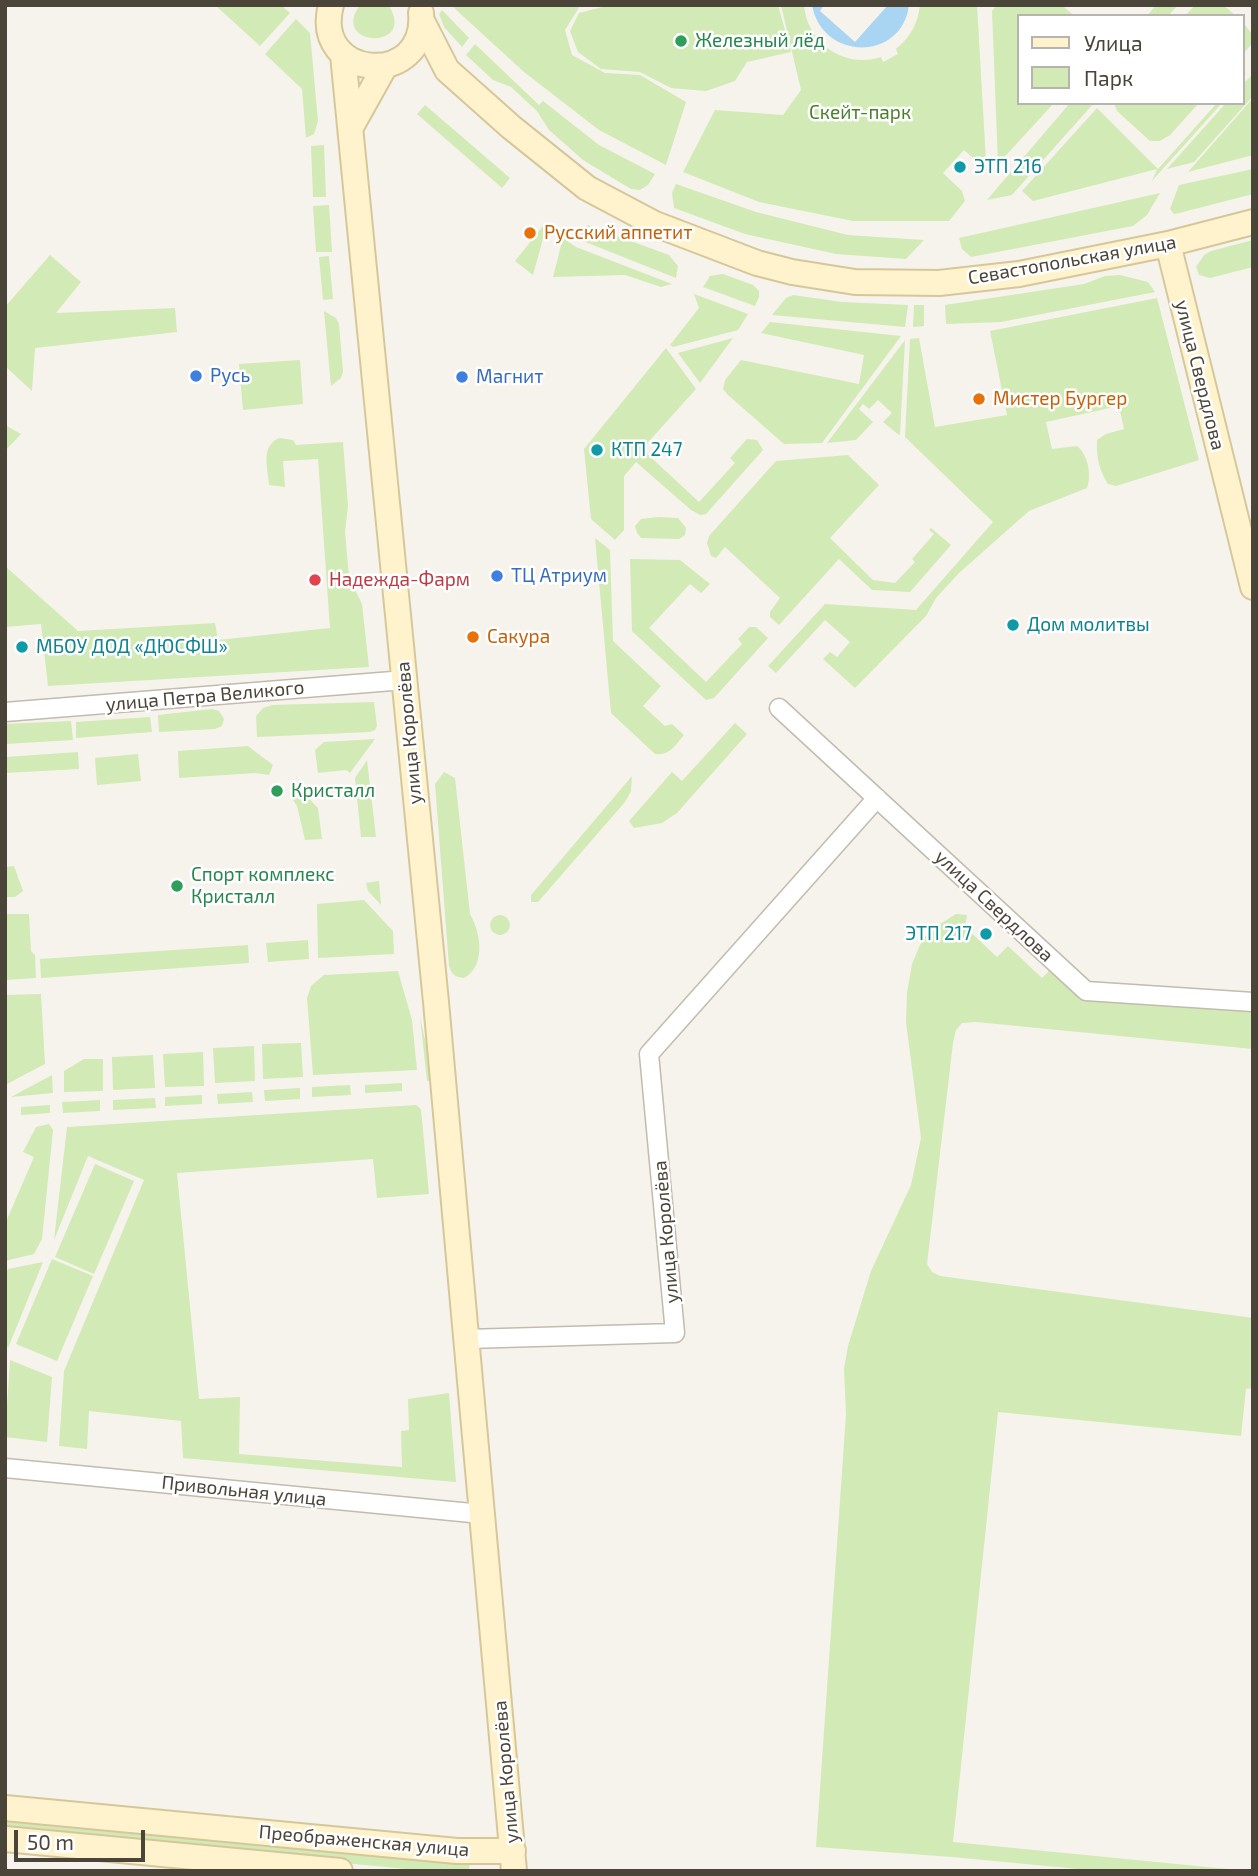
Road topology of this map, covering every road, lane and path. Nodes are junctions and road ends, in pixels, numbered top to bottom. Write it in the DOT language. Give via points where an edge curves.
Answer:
graph roads {
  1 [pos="331,5"];
  2 [pos="420,13"];
  3 [pos="343,55"];
  4 [pos="390,64"];
  5 [pos="447,69"];
  6 [pos="351,127"];
  7 [pos="1253,222"];
  8 [pos="1168,244"];
  9 [pos="1253,587"];
  10 [pos="405,680"];
  11 [pos="779,708"];
  12 [pos="5,712"];
  13 [pos="877,799"];
  14 [pos="1253,1002"];
  15 [pos="467,1339"];
  16 [pos="5,1468"];
  17 [pos="482,1514"];
  18 [pos="5,1808"];
  19 [pos="5,1839"];
  20 [pos="513,1861"];
  21 [pos="340,1871"];
  1 -- 3 [label="main road, улица Королёва" via="329,30"];
  2 -- 4 [label="main road" via="415,45"];
  2 -- 5 [label="main road, Севастопольская улица"];
  3 -- 4 [label="main road" via="370,67"];
  3 -- 6 [label="main road, улица Королёва"];
  4 -- 5 [label="main road"];
  4 -- 6 [label="main road"];
  5 -- 8 [label="main road, Севастопольская улица" via="587,188 655,224 792,272 855,282 939,284 1019,274"];
  6 -- 10 [label="main road, улица Королёва"];
  7 -- 8 [label="main road, Севастопольская улица"];
  8 -- 9 [label="main road, улица Свердлова"];
  10 -- 12 [label="street, улица Петра Великого"];
  10 -- 15 [label="main road, улица Королёва"];
  11 -- 13 [label="street, улица Свердлова"];
  13 -- 14 [label="street, улица Свердлова" via="1086,991"];
  13 -- 15 [label="street, улица Королёва" via="649,1054 676,1334"];
  15 -- 17 [label="main road, улица Королёва"];
  16 -- 17 [label="street, Привольная улица"];
  17 -- 20 [label="main road, улица Королёва"];
  18 -- 20 [label="main road, Преображенская улица" via="457,1851"];
  19 -- 21 [label="main road, Преображенская улица"];
}
